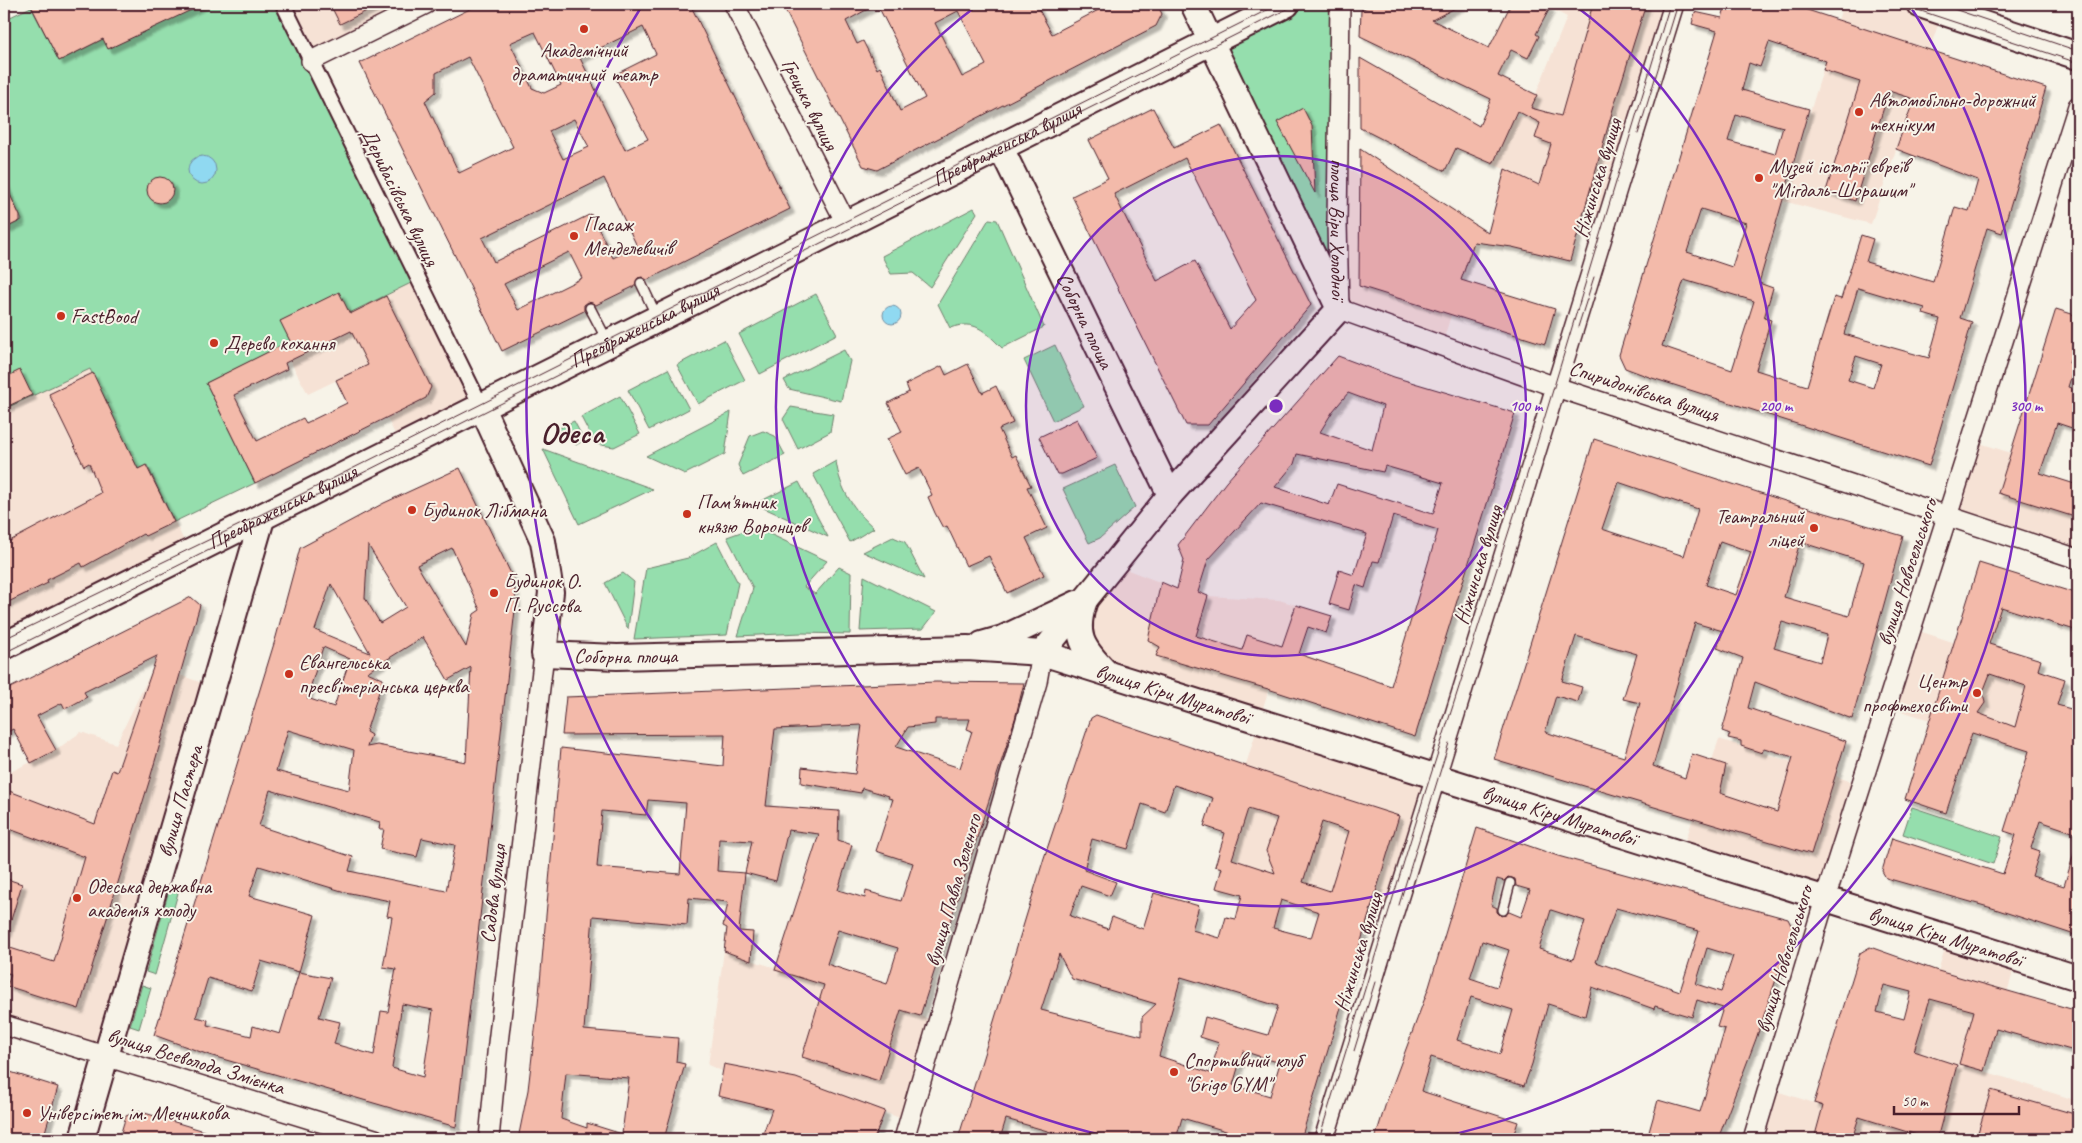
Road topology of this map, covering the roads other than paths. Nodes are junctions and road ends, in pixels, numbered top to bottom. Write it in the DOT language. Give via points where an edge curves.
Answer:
graph roads {
  1 [pos="283,4"];
  2 [pos="426,4"];
  3 [pos="734,4"];
  4 [pos="1193,4"];
  5 [pos="1286,4"];
  6 [pos="1340,4"];
  7 [pos="1674,4"];
  8 [pos="1920,4"];
  9 [pos="1212,42"];
  10 [pos="2078,56"];
  11 [pos="311,61"];
  12 [pos="2078,106"];
  13 [pos="1001,148"];
  14 [pos="847,225"];
  15 [pos="641,283"];
  16 [pos="590,308"];
  17 [pos="1339,309"];
  18 [pos="659,320"];
  19 [pos="609,344"];
  20 [pos="1556,387"];
  21 [pos="482,408"];
  22 [pos="1170,496"];
  23 [pos="1949,515"];
  24 [pos="262,518"];
  25 [pos="2078,559"];
  26 [pos="1085,598"];
  27 [pos="4,646"];
  28 [pos="967,648"];
  29 [pos="1042,653"];
  30 [pos="544,654"];
  31 [pos="1107,673"];
  32 [pos="1435,776"];
  33 [pos="1510,883"];
  34 [pos="1825,899"];
  35 [pos="1503,910"];
  36 [pos="2078,978"];
  37 [pos="4,1025"];
  38 [pos="106,1057"];
  39 [pos="82,1139"];
  40 [pos="375,1139"];
  41 [pos="489,1139"];
  42 [pos="904,1139"];
  43 [pos="1324,1139"];
  44 [pos="1753,1139"];
  1 -- 11 [label="street, Дерибасівська вулиця"];
  2 -- 11 [label="street"];
  3 -- 14 [label="street, Грецька вулиця"];
  4 -- 9 [label="street, площа Віри Холодної"];
  5 -- 9 [label="main road, Преображенська вулиця"];
  6 -- 17 [label="street, площа Віри Холодної"];
  7 -- 20 [label="street, Ніжинська вулиця"];
  8 -- 10 [label="main road"];
  9 -- 13 [label="main road, Преображенська вулиця"];
  9 -- 17 [label="street, площа Віри Холодної"];
  11 -- 21 [label="street, Дерибасівська вулиця"];
  12 -- 23 [label="street, вулиця Новосельського"];
  13 -- 14 [label="main road, Преображенська вулиця"];
  13 -- 22 [label="street, Соборна площа"];
  14 -- 18 [label="main road, Преображенська вулиця"];
  15 -- 18 [label="lane"];
  16 -- 19 [label="lane"];
  17 -- 20 [label="street, Спиридонівська вулиця"];
  17 -- 22 [label="street, Соборна площа"];
  18 -- 19 [label="main road, Преображенська вулиця"];
  19 -- 21 [label="main road, Преображенська вулиця"];
  20 -- 23 [label="street, Спиридонівська вулиця"];
  20 -- 32 [label="street, Ніжинська вулиця"];
  21 -- 24 [label="main road, Преображенська вулиця"];
  21 -- 30 [label="street, Соборна площа" via="543,541 552,592"];
  22 -- 26 [label="street, Соборна площа"];
  23 -- 25 [label="street, Спиридонівська вулиця"];
  23 -- 34 [label="street, вулиця Новосельського"];
  24 -- 27 [label="main road, Преображенська вулиця"];
  24 -- 38 [label="street, вулиця Пастера"];
  26 -- 28 [label="street, Соборна площа" via="1004,638"];
  26 -- 29 [label="street, Соборна площа"];
  26 -- 31 [label="street" via="1078,620 1081,639 1091,657"];
  28 -- 29 [label="street, Соборна площа"];
  28 -- 30 [label="street, Соборна площа" via="617,657"];
  29 -- 31 [label="street, вулиця Кіри Муратової"];
  29 -- 42 [label="street, вулиця Павла Зеленого" via="1038,682"];
  30 -- 41 [label="street, Садова вулиця"];
  31 -- 32 [label="street, вулиця Кіри Муратової"];
  32 -- 34 [label="street, вулиця Кіри Муратової"];
  32 -- 43 [label="street, Ніжинська вулиця"];
  33 -- 35 [label="lane"];
  34 -- 36 [label="street, вулиця Кіри Муратової"];
  34 -- 44 [label="street, вулиця Новосельського"];
  37 -- 38 [label="street, вулиця Всеволода Змієнка"];
  38 -- 39 [label="street, вулиця Пастера"];
  38 -- 40 [label="street, вулиця Всеволода Змієнка"];
}
